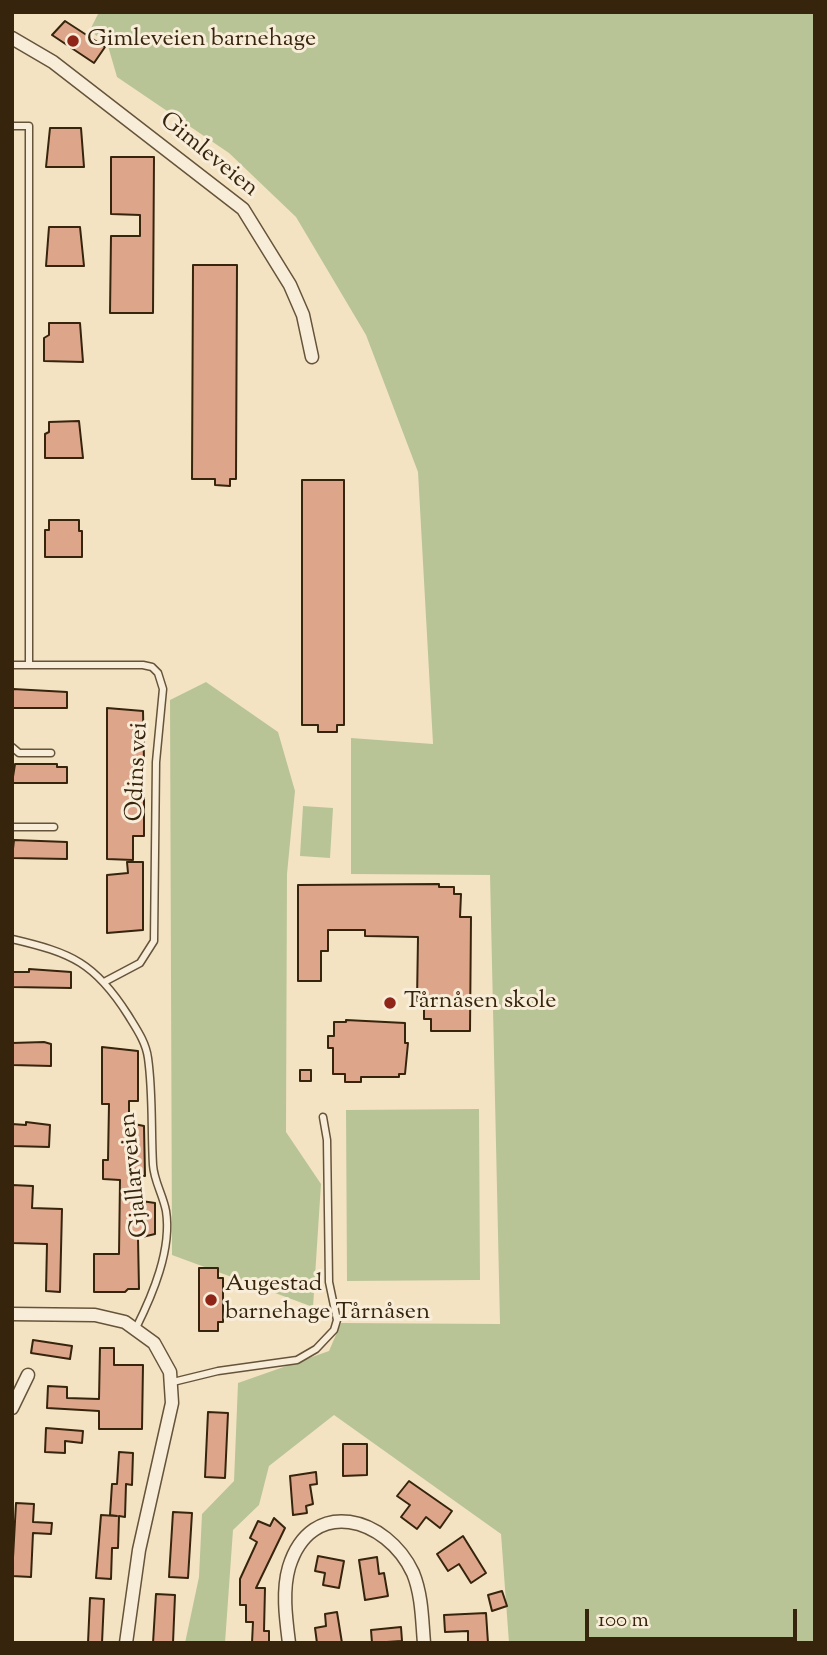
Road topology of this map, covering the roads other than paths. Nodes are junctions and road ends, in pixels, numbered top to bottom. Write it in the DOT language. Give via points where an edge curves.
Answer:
graph roads {
  1 [pos="12,38"];
  2 [pos="12,126"];
  3 [pos="312,357"];
  4 [pos="12,665"];
  5 [pos="29,665"];
  6 [pos="12,747"];
  7 [pos="51,753"];
  8 [pos="12,827"];
  9 [pos="54,827"];
  10 [pos="12,939"];
  11 [pos="106,981"];
  12 [pos="323,1117"];
  13 [pos="12,1314"];
  14 [pos="136,1328"];
  15 [pos="28,1375"];
  16 [pos="173,1382"];
  17 [pos="12,1408"];
  18 [pos="126,1643"];
  19 [pos="289,1643"];
  20 [pos="424,1643"];
  1 -- 3 [label="street, Gimleveien" via="52,62 243,209 290,285 303,315"];
  2 -- 5 [label="lane" via="29,126"];
  4 -- 5 [label="lane, Odins vei"];
  5 -- 11 [label="lane, Odins vei" via="148,666 162,682 156,762 154,941 140,963"];
  6 -- 7 [label="lane" via="19,753"];
  8 -- 9 [label="lane"];
  10 -- 11 [label="lane" via="68,956"];
  11 -- 14 [label="lane, Gjallarveien" via="146,1048 153,1171 166,1213 163,1253"];
  12 -- 16 [label="lane" via="329,1282 337,1320 334,1330 297,1360"];
  13 -- 14 [label="street" via="105,1317"];
  14 -- 16 [label="street" via="161,1353"];
  15 -- 17 [label="street"];
  16 -- 18 [label="street" via="171,1411 139,1550"];
  19 -- 20 [label="street" via="286,1581 299,1544 333,1521 373,1530 396,1549 412,1573"];
}
